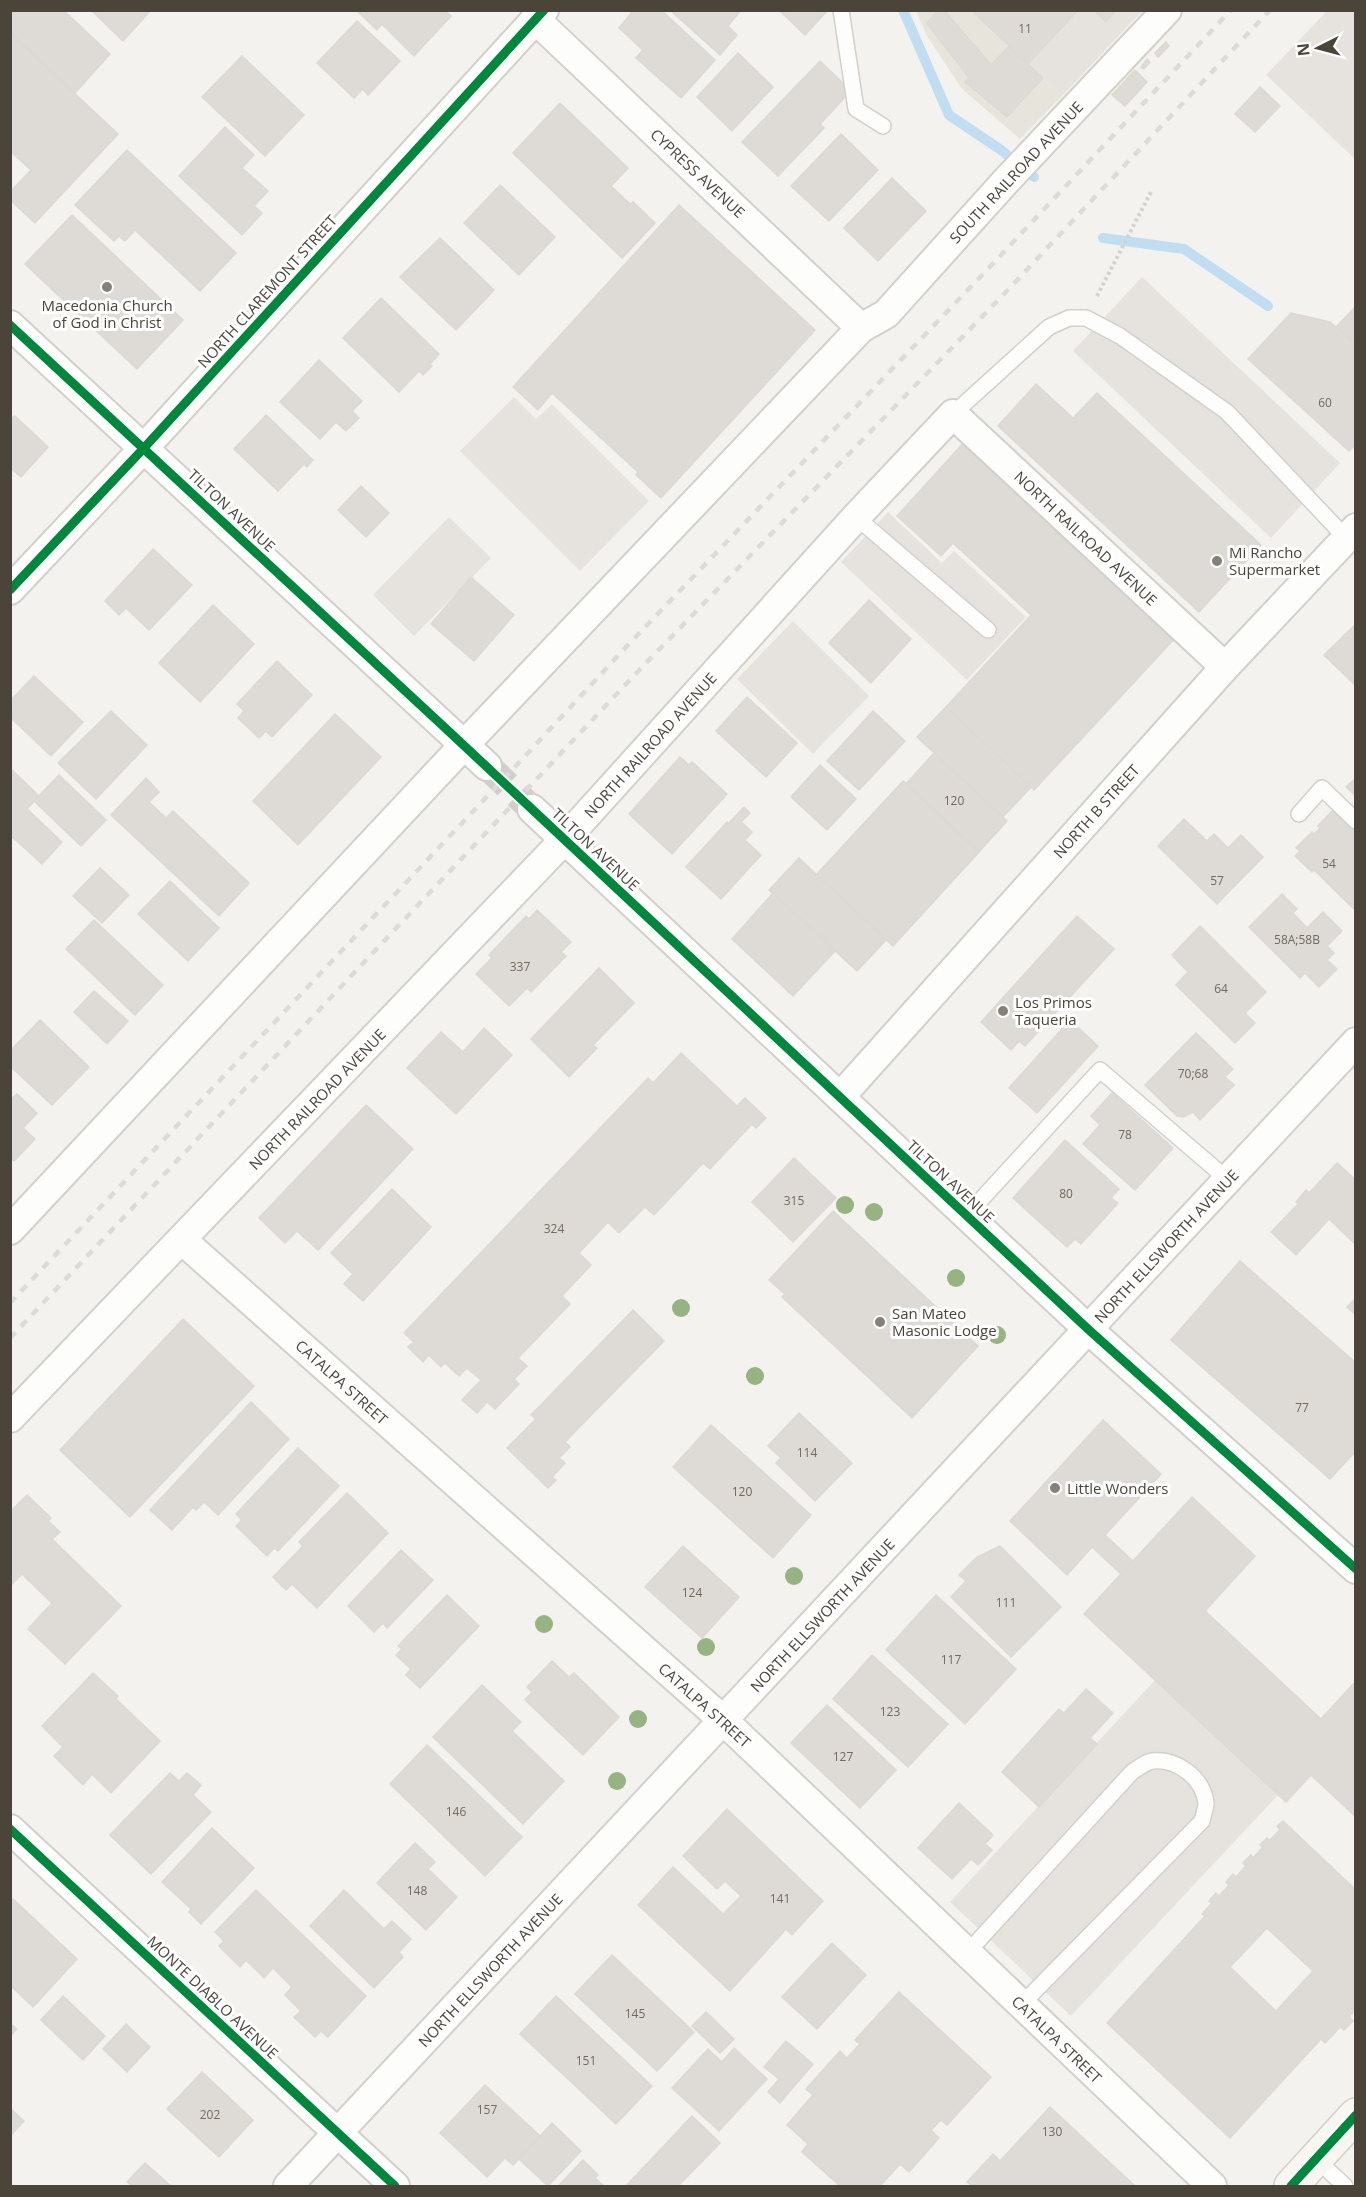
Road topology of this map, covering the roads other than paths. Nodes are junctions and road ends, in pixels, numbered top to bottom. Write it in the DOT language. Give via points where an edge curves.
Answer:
graph roads {
  1 [pos="841,10"];
  2 [pos="1167,10"];
  3 [pos="540,15"];
  4 [pos="883,126"];
  5 [pos="10,325"];
  6 [pos="861,327"];
  7 [pos="953,414"];
  8 [pos="144,448"];
  9 [pos="856,517"];
  10 [pos="1351,533"];
  11 [pos="10,590"];
  12 [pos="988,630"];
  13 [pos="1225,667"];
  14 [pos="464,745"];
  15 [pos="487,766"];
  16 [pos="532,809"];
  17 [pos="1299,814"];
  18 [pos="1356,820"];
  19 [pos="564,840"];
  20 [pos="1356,1042"];
  21 [pos="840,1097"];
  22 [pos="1227,1179"];
  23 [pos="966,1216"];
  24 [pos="10,1230"];
  25 [pos="182,1240"];
  26 [pos="1089,1330"];
  27 [pos="10,1418"];
  28 [pos="1356,1569"];
  29 [pos="723,1720"];
  30 [pos="10,1829"];
  31 [pos="967,1953"];
  32 [pos="1021,2004"];
  33 [pos="1356,2115"];
  34 [pos="338,2133"];
  35 [pos="1316,2159"];
  36 [pos="288,2187"];
  37 [pos="395,2187"];
  38 [pos="1212,2187"];
  39 [pos="1291,2187"];
  40 [pos="1346,2187"];
  1 -- 4 [label="lane" via="856,109"];
  2 -- 6 [label="street, SOUTH RAILROAD AVENUE" via="886,314"];
  3 -- 6 [label="street, CYPRESS AVENUE"];
  3 -- 8 [label="street, NORTH CLAREMONT STREET"];
  5 -- 8 [label="street, TILTON AVENUE"];
  6 -- 14 [label="street"];
  7 -- 9 [label="street, NORTH RAILROAD AVENUE"];
  7 -- 10 [label="lane" via="1049,327 1069,318 1086,318 1120,336 1227,412"];
  7 -- 13 [label="street, NORTH RAILROAD AVENUE"];
  8 -- 11 [label="street, NORTH CLAREMONT STREET"];
  8 -- 14 [label="street, TILTON AVENUE"];
  9 -- 12 [label="lane"];
  9 -- 19 [label="street, NORTH RAILROAD AVENUE"];
  10 -- 13 [label="street, NORTH B STREET"];
  13 -- 21 [label="street, NORTH B STREET"];
  14 -- 15 [label="street, TILTON AVENUE"];
  14 -- 24 [label="street"];
  16 -- 19 [label="street, TILTON AVENUE"];
  17 -- 18 [label="lane" via="1322,788"];
  19 -- 21 [label="street, TILTON AVENUE"];
  19 -- 25 [label="street, NORTH RAILROAD AVENUE"];
  20 -- 22 [label="street, NORTH ELLSWORTH AVENUE"];
  21 -- 23 [label="street, TILTON AVENUE"];
  22 -- 23 [label="lane" via="1100,1070"];
  22 -- 26 [label="street, NORTH ELLSWORTH AVENUE"];
  23 -- 26 [label="street, TILTON AVENUE"];
  25 -- 27 [label="street, NORTH RAILROAD AVENUE"];
  25 -- 29 [label="street, CATALPA STREET"];
  26 -- 28 [label="street, TILTON AVENUE"];
  26 -- 29 [label="street, NORTH ELLSWORTH AVENUE"];
  29 -- 31 [label="street, CATALPA STREET"];
  29 -- 34 [label="street, NORTH ELLSWORTH AVENUE"];
  30 -- 34 [label="street, MONTE DIABLO AVENUE"];
  31 -- 32 [label="street, CATALPA STREET"];
  31 -- 32 [label="lane" via="1132,1772 1151,1761 1184,1768 1200,1786 1206,1804 1202,1821"];
  32 -- 38 [label="street, CATALPA STREET"];
  33 -- 35 [label="main road"];
  34 -- 36 [label="street, NORTH ELLSWORTH AVENUE"];
  34 -- 37 [label="street, MONTE DIABLO AVENUE"];
  35 -- 39 [label="main road"];
  35 -- 40 [label="lane"];
}
